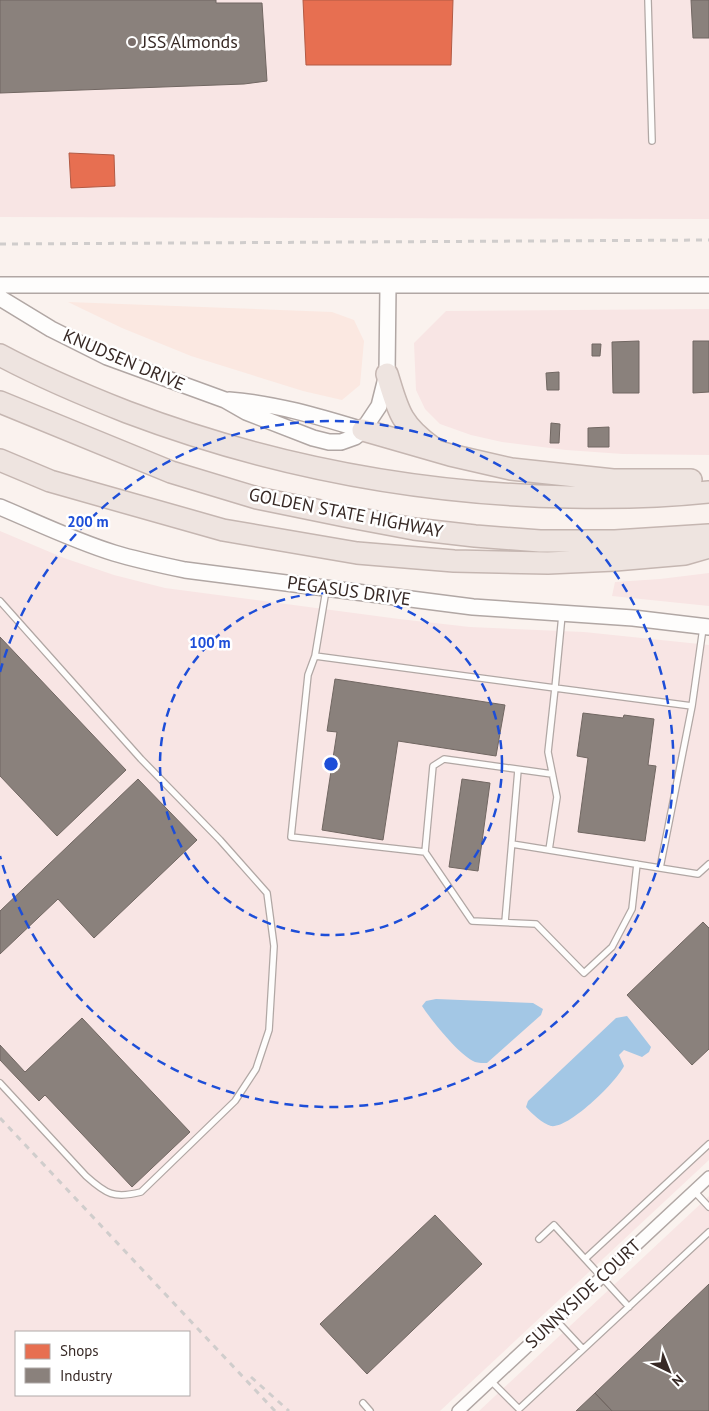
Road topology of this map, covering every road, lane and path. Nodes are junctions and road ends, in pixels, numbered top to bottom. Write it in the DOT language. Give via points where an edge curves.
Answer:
graph roads {
  1 [pos="648,0"];
  2 [pos="652,141"];
  3 [pos="709,284"];
  4 [pos="0,285"];
  5 [pos="388,286"];
  6 [pos="0,298"];
  7 [pos="0,355"];
  8 [pos="387,374"];
  9 [pos="225,400"];
  10 [pos="0,402"];
  11 [pos="363,430"];
  12 [pos="438,452"];
  13 [pos="0,460"];
  14 [pos="709,481"];
  15 [pos="709,492"];
  16 [pos="0,507"];
  17 [pos="709,535"];
  18 [pos="709,547"];
  19 [pos="326,587"];
  20 [pos="0,602"];
  21 [pos="562,612"];
  22 [pos="706,626"];
  23 [pos="315,656"];
  24 [pos="555,688"];
  25 [pos="692,706"];
  26 [pos="518,770"];
  27 [pos="552,774"];
  28 [pos="512,844"];
  29 [pos="549,850"];
  30 [pos="425,852"];
  31 [pos="638,864"];
  32 [pos="709,864"];
  33 [pos="660,868"];
  34 [pos="505,922"];
  35 [pos="0,1083"];
  36 [pos="709,1144"];
  37 [pos="709,1177"];
  38 [pos="694,1191"];
  39 [pos="709,1207"];
  40 [pos="709,1232"];
  41 [pos="539,1239"];
  42 [pos="585,1259"];
  43 [pos="602,1277"];
  44 [pos="629,1307"];
  45 [pos="556,1320"];
  46 [pos="583,1349"];
  47 [pos="490,1380"];
  48 [pos="363,1403"];
  49 [pos="370,1411"];
  50 [pos="458,1411"];
  1 -- 2 [label="lane"];
  3 -- 5 [label="street"];
  4 -- 5 [label="street"];
  5 -- 8 [label="street, KNUDSEN DRIVE"];
  6 -- 9 [label="street, KNUDSEN DRIVE" via="58,333 107,357"];
  7 -- 15 [label="highway" via="87,396 163,425 222,445 320,470 441,490 528,496 615,498"];
  8 -- 11 [label="street, KNUDSEN DRIVE" via="379,406"];
  8 -- 12 [label="highway" via="401,417"];
  9 -- 11 [label="street, KNUDSEN DRIVE" via="273,406"];
  9 -- 11 [label="street, KNUDSEN DRIVE" via="246,412 329,442 342,442 356,437"];
  10 -- 17 [label="highway, GOLDEN STATE HIGHWAY" via="172,472 257,498 414,529 540,541 615,541"];
  11 -- 12 [label="highway"];
  12 -- 14 [label="highway" via="511,469 571,477"];
  13 -- 18 [label="highway" via="50,481 223,530 357,553 454,561 548,563 615,560"];
  16 -- 19 [label="street, PEGASUS DRIVE" via="80,541 150,563"];
  19 -- 21 [label="street, PEGASUS DRIVE" via="473,607"];
  19 -- 23 [label="lane"];
  20 -- 35 [label="lane" via="141,760 267,893 274,946 269,1030 256,1069 235,1101 141,1192 115,1196 101,1190"];
  21 -- 22 [label="street, PEGASUS DRIVE"];
  21 -- 24 [label="lane"];
  22 -- 25 [label="lane"];
  23 -- 24 [label="lane"];
  23 -- 30 [label="lane" via="308,675 291,837"];
  24 -- 25 [label="lane"];
  24 -- 27 [label="lane" via="548,752"];
  25 -- 33 [label="lane"];
  26 -- 27 [label="lane"];
  26 -- 28 [label="lane"];
  26 -- 30 [label="lane" via="444,759 433,766"];
  27 -- 29 [label="lane" via="557,797"];
  28 -- 29 [label="lane"];
  28 -- 34 [label="lane"];
  29 -- 31 [label="lane"];
  30 -- 34 [label="lane" via="472,921"];
  31 -- 33 [label="lane"];
  31 -- 34 [label="lane" via="632,908 612,947 584,973 536,924"];
  32 -- 33 [label="lane" via="698,874"];
  36 -- 42 [label="lane"];
  37 -- 38 [label="street, SUNNYSIDE COURT"];
  38 -- 39 [label="lane"];
  38 -- 43 [label="street, SUNNYSIDE COURT"];
  40 -- 44 [label="lane"];
  41 -- 42 [label="lane" via="554,1225"];
  42 -- 43 [label="lane"];
  43 -- 44 [label="lane"];
  43 -- 45 [label="street, SUNNYSIDE COURT"];
  44 -- 46 [label="lane"];
  45 -- 46 [label="lane"];
  45 -- 47 [label="street, SUNNYSIDE COURT"];
  46 -- 47 [label="lane" via="519,1409"];
  47 -- 50 [label="street, SUNNYSIDE COURT"];
  48 -- 49 [label="lane"];
}
